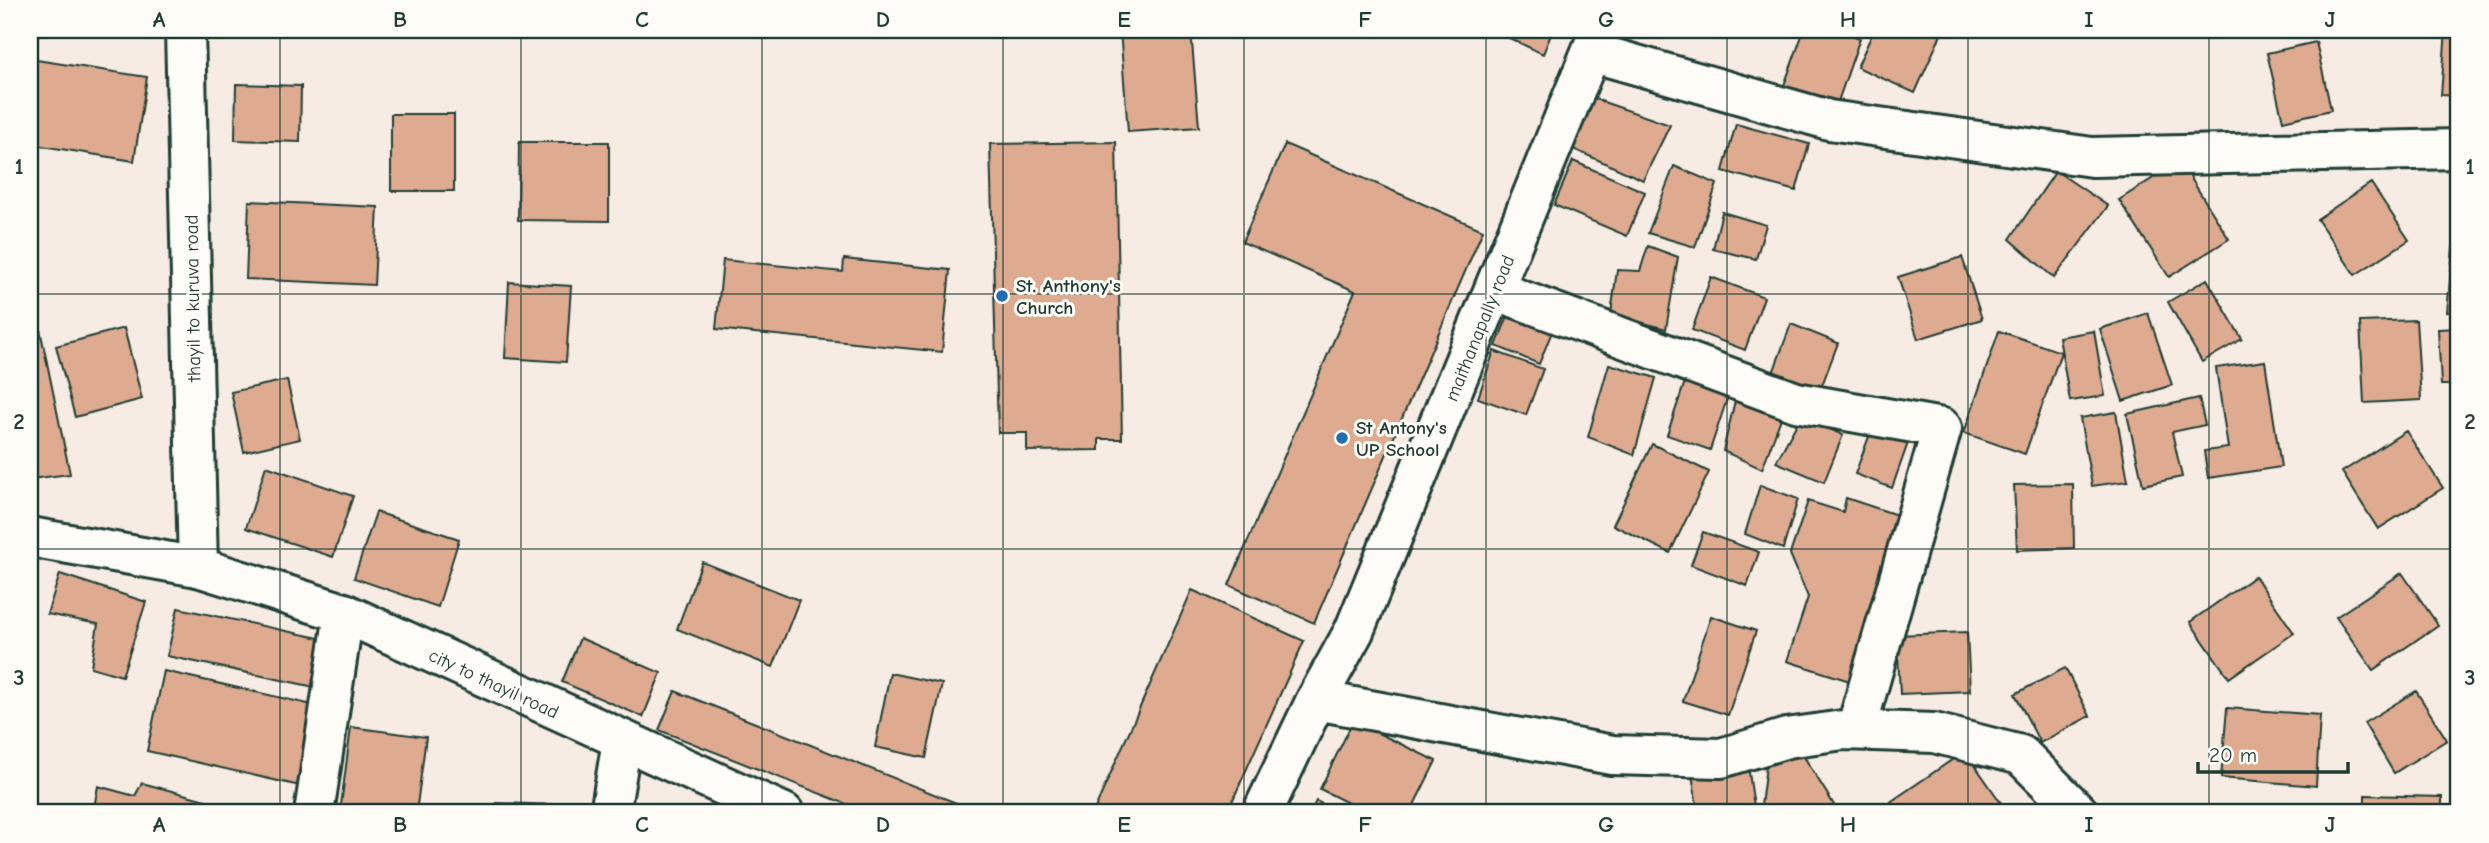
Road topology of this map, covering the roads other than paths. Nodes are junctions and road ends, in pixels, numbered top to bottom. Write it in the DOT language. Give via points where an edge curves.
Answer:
graph roads {
  1 [pos="185,30"];
  2 [pos="1595,41"];
  3 [pos="2459,149"];
  4 [pos="1494,290"];
  5 [pos="30,537"];
  6 [pos="198,567"];
  7 [pos="344,613"];
  8 [pos="1316,700"];
  9 [pos="1856,730"];
  10 [pos="622,741"];
  11 [pos="314,813"];
  12 [pos="610,813"];
  13 [pos="784,813"];
  14 [pos="1262,813"];
  15 [pos="2079,813"];
  1 -- 6 [label="street, thayil to kuruva road"];
  2 -- 3 [label="street" via="1829,120 2092,157"];
  2 -- 4 [label="street, maithanapally road"];
  4 -- 8 [label="street, maithanapally road" via="1354,631"];
  4 -- 9 [label="street" via="1796,402 1942,428"];
  5 -- 6 [label="street, city to thayil road"];
  6 -- 7 [label="street, city to thayil road"];
  7 -- 10 [label="street, city to thayil road"];
  7 -- 11 [label="street"];
  8 -- 9 [label="street" via="1612,755 1721,758 1787,738"];
  8 -- 14 [label="street, maithanapally road"];
  9 -- 15 [label="street" via="1934,733 2021,755"];
  10 -- 12 [label="street"];
  10 -- 13 [label="street, city to thayil road"];
}
